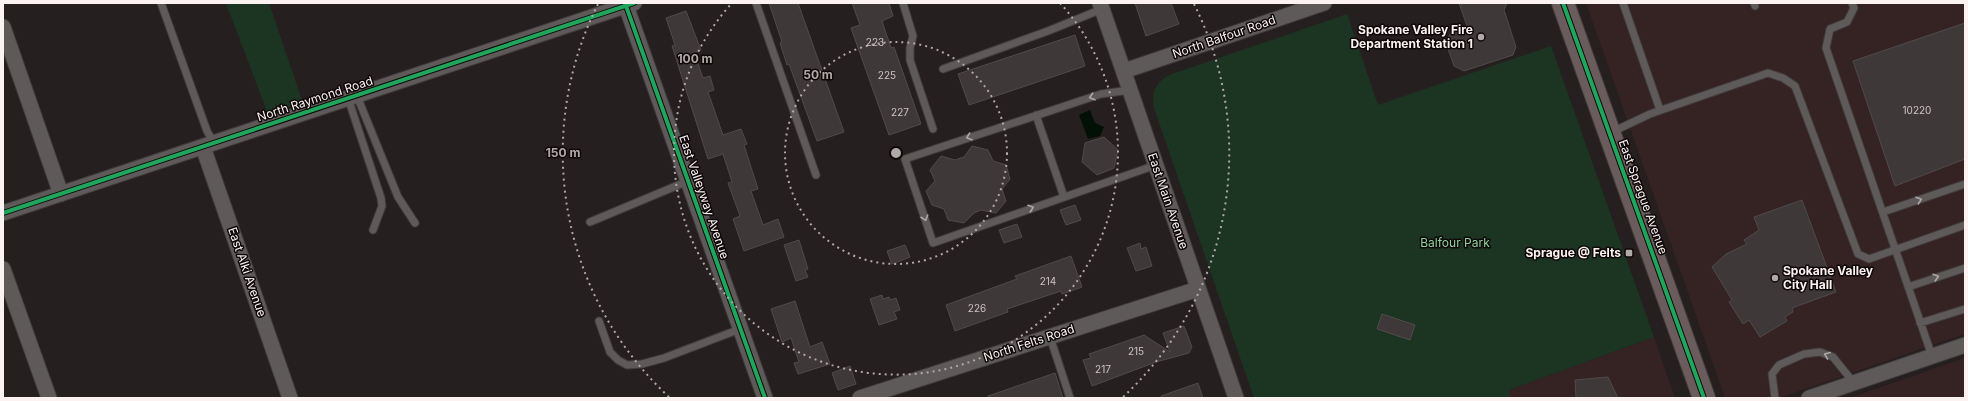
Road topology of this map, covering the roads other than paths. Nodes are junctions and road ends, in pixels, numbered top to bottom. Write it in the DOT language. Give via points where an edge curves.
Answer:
graph roads {
  1 [pos="161,3"];
  2 [pos="756,3"];
  3 [pos="903,3"];
  4 [pos="1563,3"];
  5 [pos="1623,3"];
  6 [pos="1852,3"];
  7 [pos="628,4"];
  8 [pos="1321,4"];
  9 [pos="1101,6"];
  10 [pos="3,27"];
  11 [pos="943,69"];
  12 [pos="1124,71"];
  13 [pos="1130,90"];
  14 [pos="352,97"];
  15 [pos="1660,110"];
  16 [pos="1036,115"];
  17 [pos="933,129"];
  18 [pos="1610,133"];
  19 [pos="208,145"];
  20 [pos="1156,165"];
  21 [pos="816,175"];
  22 [pos="688,181"];
  23 [pos="1965,184"];
  24 [pos="61,194"];
  25 [pos="1064,197"];
  26 [pos="1883,212"];
  27 [pos="3,213"];
  28 [pos="590,222"];
  29 [pos="416,223"];
  30 [pos="1965,225"];
  31 [pos="373,230"];
  32 [pos="1895,249"];
  33 [pos="3,268"];
  34 [pos="1965,268"];
  35 [pos="1908,287"];
  36 [pos="1198,289"];
  37 [pos="1965,308"];
  38 [pos="599,321"];
  39 [pos="1920,323"];
  40 [pos="740,329"];
  41 [pos="1050,337"];
  42 [pos="1965,345"];
  43 [pos="1932,356"];
  44 [pos="1854,383"];
  45 [pos="49,398"];
  46 [pos="290,398"];
  47 [pos="765,398"];
  48 [pos="860,398"];
  49 [pos="1070,398"];
  50 [pos="1236,398"];
  51 [pos="1704,398"];
  52 [pos="1775,398"];
  53 [pos="1809,398"];
  1 -- 19 [label="lane" via="207,131"];
  2 -- 21 [label="lane"];
  3 -- 17 [label="lane" via="913,36 910,60"];
  4 -- 18 [label="main road, East Sprague Avenue"];
  5 -- 15 [label="lane"];
  6 -- 26 [label="lane" via="1854,8 1847,22 1830,29 1826,48"];
  7 -- 14 [label="street, North Raymond Road"];
  7 -- 22 [label="street, East Valleyway Avenue"];
  8 -- 12 [label="street, North Balfour Road"];
  9 -- 11 [label="lane" via="1048,31"];
  9 -- 12 [label="street, East Main Avenue"];
  10 -- 24 [label="street"];
  12 -- 13 [label="street, East Main Avenue"];
  13 -- 16 [label="lane, one-way" via="1101,94"];
  13 -- 20 [label="street, East Main Avenue"];
  14 -- 19 [label="street, North Raymond Road"];
  14 -- 29 [label="lane" via="398,197"];
  14 -- 31 [label="lane" via="381,198 382,206"];
  15 -- 18 [label="lane"];
  15 -- 32 [label="lane" via="1768,74 1783,78 1795,86 1858,254 1869,259"];
  16 -- 25 [label="lane"];
  16 -- 25 [label="lane, one-way" via="905,159 933,243"];
  18 -- 51 [label="main road, East Sprague Avenue"];
  19 -- 24 [label="street, North Raymond Road"];
  19 -- 46 [label="street, East Alki Avenue"];
  20 -- 25 [label="lane"];
  20 -- 36 [label="street, East Main Avenue"];
  22 -- 28 [label="lane"];
  22 -- 40 [label="street, East Valleyway Avenue"];
  26 -- 23 [label="lane, one-way"];
  24 -- 27 [label="street, North Raymond Road"];
  26 -- 32 [label="lane"];
  30 -- 32 [label="lane"];
  32 -- 35 [label="lane"];
  33 -- 45 [label="street"];
  35 -- 34 [label="lane, one-way"];
  35 -- 39 [label="lane"];
  36 -- 41 [label="street, North Felts Road"];
  36 -- 50 [label="street, East Main Avenue"];
  37 -- 39 [label="lane"];
  38 -- 40 [label="lane" via="610,352 627,365 664,358"];
  39 -- 43 [label="lane"];
  40 -- 47 [label="street, East Valleyway Avenue"];
  41 -- 48 [label="street, North Felts Road"];
  41 -- 49 [label="lane"];
  42 -- 43 [label="street"];
  43 -- 44 [label="street"];
  44 -- 52 [label="lane, one-way" via="1833,357 1820,352 1804,354 1779,365 1772,374"];
  44 -- 53 [label="street"];
}
